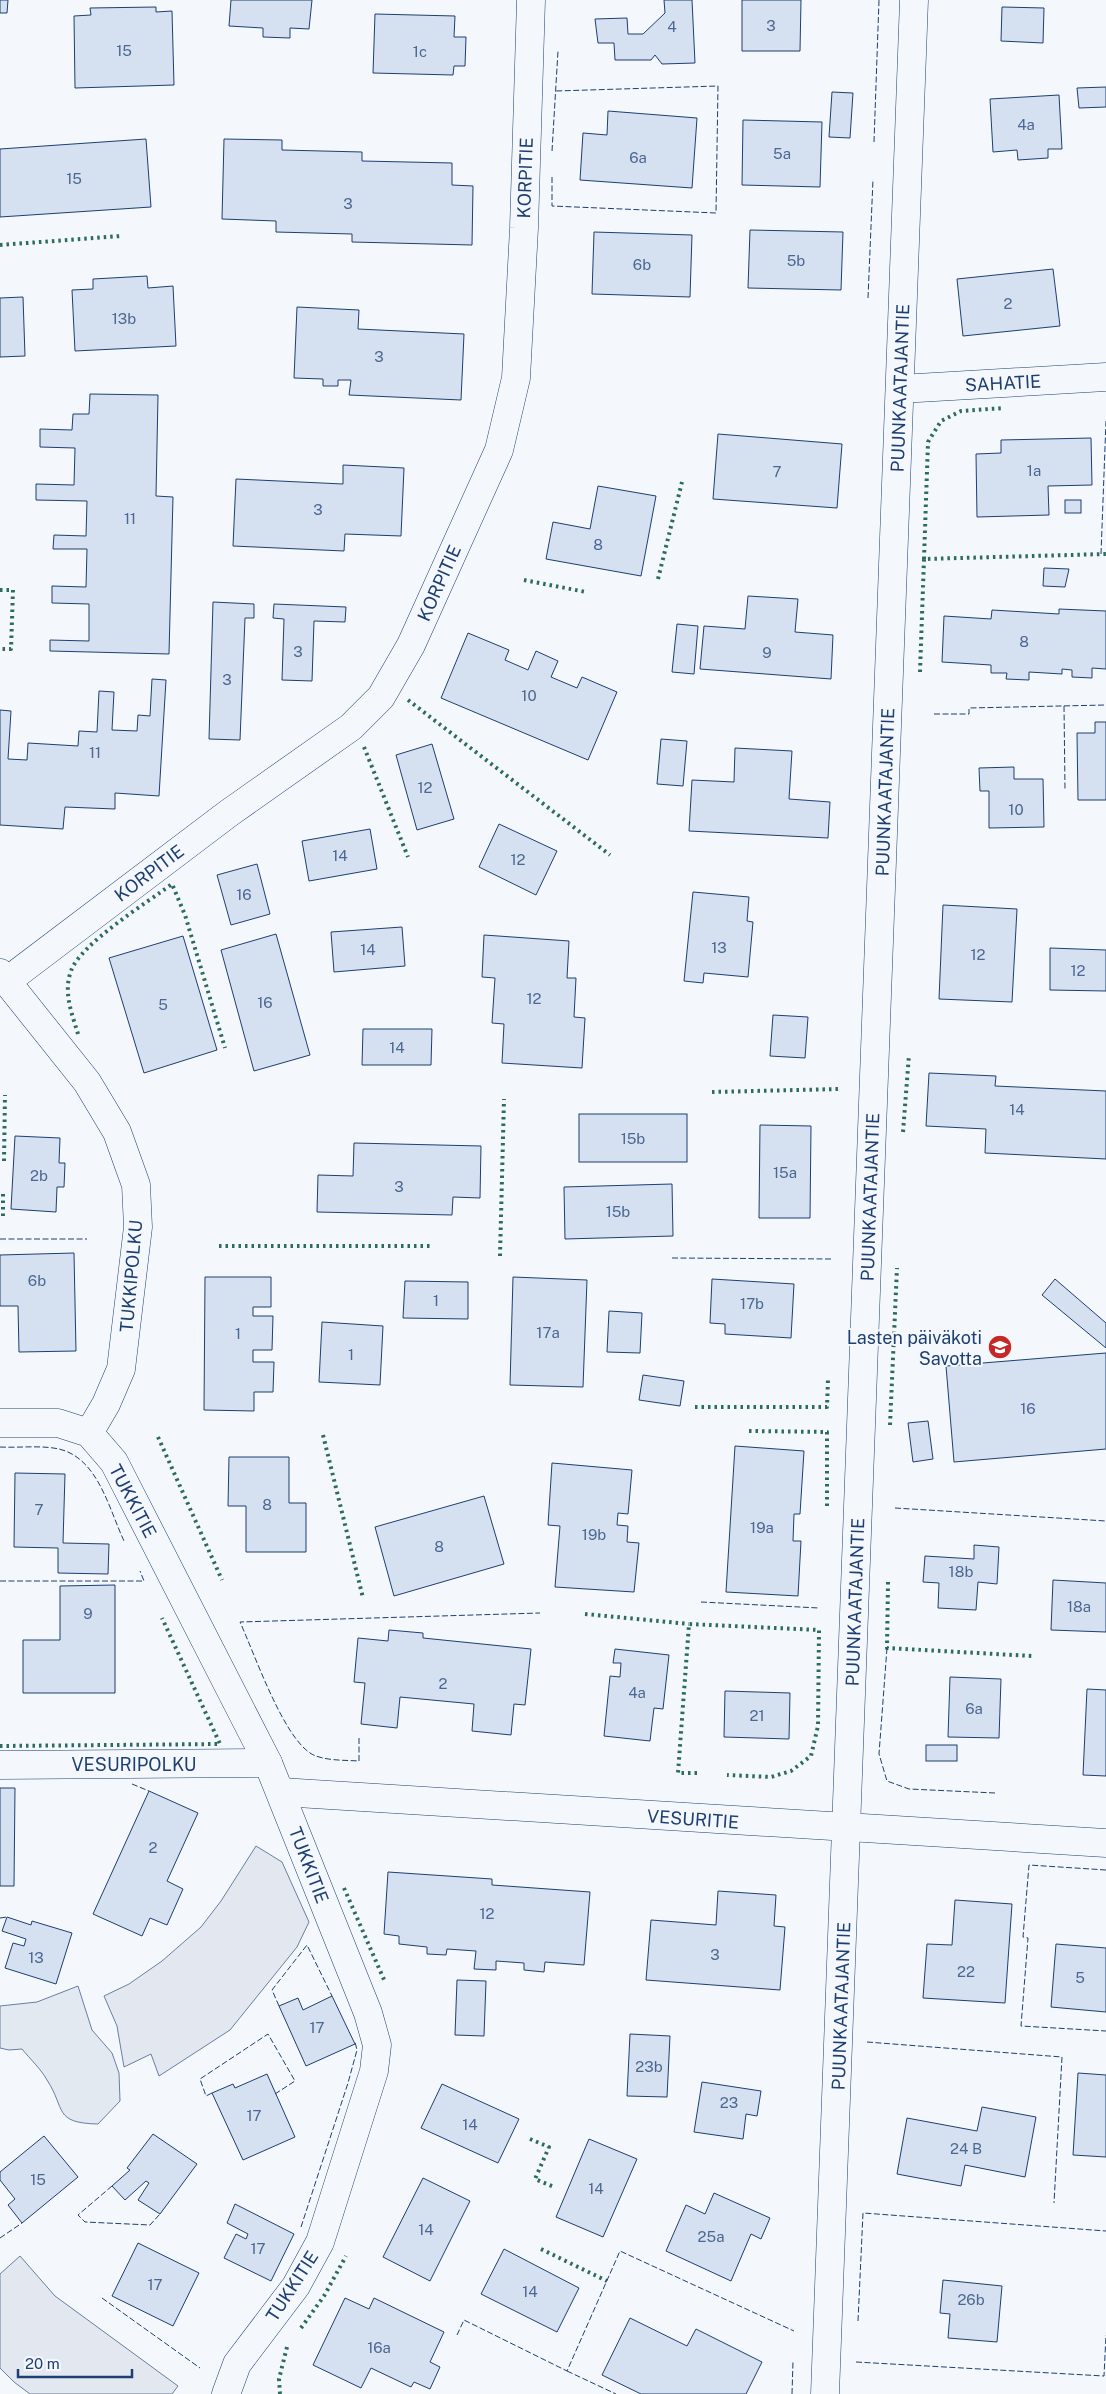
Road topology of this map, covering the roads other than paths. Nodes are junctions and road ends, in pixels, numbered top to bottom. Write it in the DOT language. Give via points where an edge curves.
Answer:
graph roads {
  1 [pos="531,0"];
  2 [pos="914,0"];
  3 [pos="1106,377"];
  4 [pos="900,389"];
  5 [pos="4,977"];
  6 [pos="0,1423"];
  7 [pos="89,1432"];
  8 [pos="268,1763"];
  9 [pos="0,1765"];
  10 [pos="281,1792"];
  11 [pos="848,1828"];
  12 [pos="1106,1843"];
  13 [pos="226,2394"];
  14 [pos="825,2394"];
  1 -- 5 [label="street, KORPITIE" via="516,378 498,450 411,645 381,697 352,727"];
  2 -- 4 [label="street, PUUNKAATAJANTIE"];
  3 -- 4 [label="street, SAHATIE"];
  4 -- 11 [label="street, PUUNKAATAJANTIE"];
  5 -- 7 [label="street, TUKKIPOLKU" via="87,1082 116,1132 136,1185 138,1227 121,1369"];
  6 -- 7 [label="street" via="58,1423"];
  7 -- 8 [label="street, TUKKITIE" via="114,1462"];
  8 -- 9 [label="street, VESURIPOLKU"];
  8 -- 10 [label="street, TUKKITIE"];
  10 -- 11 [label="street, VESURITIE"];
  10 -- 13 [label="street, TUKKITIE" via="368,2013 377,2046 374,2072 320,2242 296,2286 237,2364"];
  11 -- 12 [label="street, VESURITIE"];
  11 -- 14 [label="street, PUUNKAATAJANTIE"];
}
